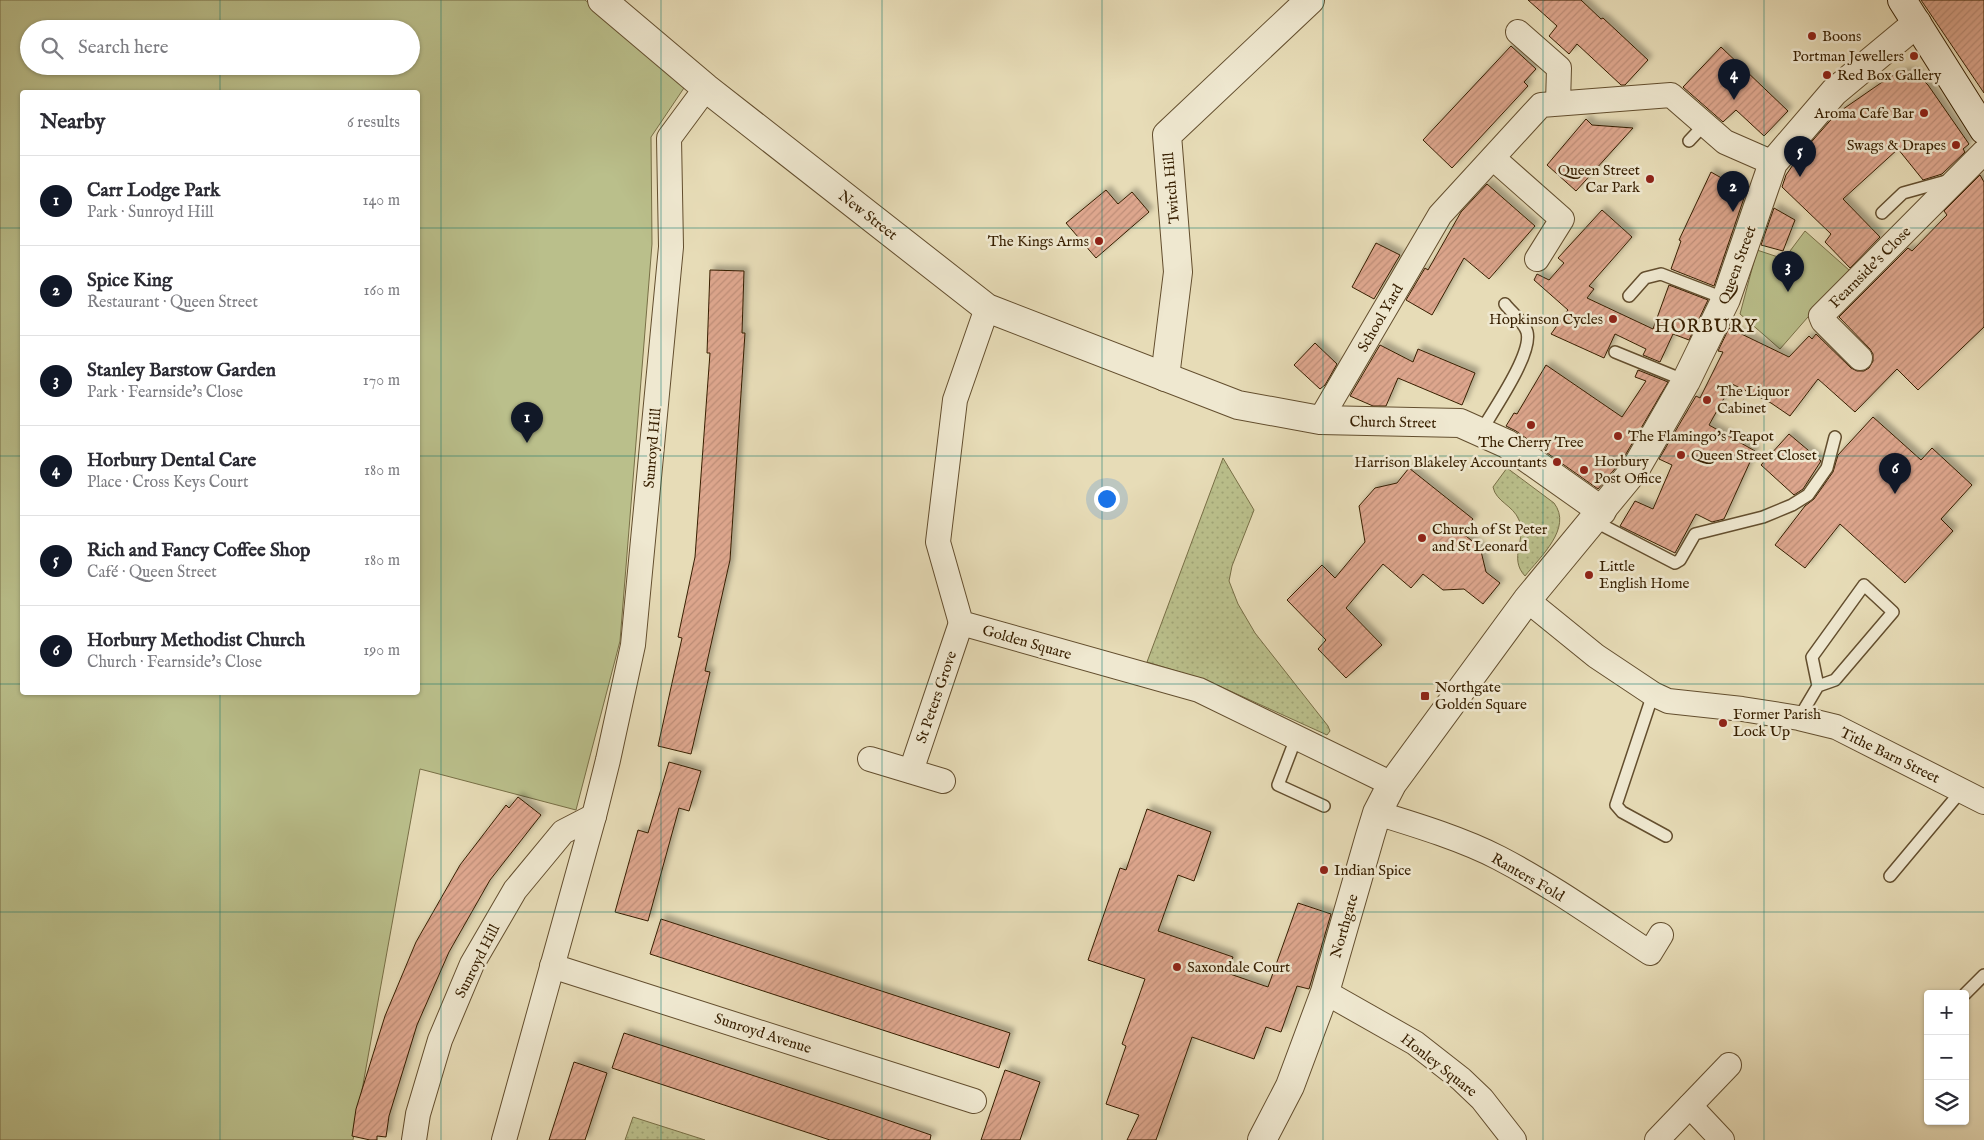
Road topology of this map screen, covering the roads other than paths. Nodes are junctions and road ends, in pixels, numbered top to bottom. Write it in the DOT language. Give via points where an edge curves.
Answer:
graph roads {
  1 [pos="602,0"];
  2 [pos="1310,0"];
  3 [pos="1902,0"];
  4 [pos="1917,23"];
  5 [pos="1518,32"];
  6 [pos="706,88"];
  7 [pos="1558,103"];
  8 [pos="1984,130"];
  9 [pos="1984,152"];
  10 [pos="1493,158"];
  11 [pos="1773,164"];
  12 [pos="1959,177"];
  13 [pos="1882,213"];
  14 [pos="1537,259"];
  15 [pos="1629,296"];
  16 [pos="1726,299"];
  17 [pos="1505,304"];
  18 [pos="987,308"];
  19 [pos="1615,352"];
  20 [pos="1860,358"];
  21 [pos="1165,377"];
  22 [pos="1686,381"];
  23 [pos="1320,420"];
  24 [pos="1480,433"];
  25 [pos="1836,437"];
  26 [pos="1598,516"];
  27 [pos="1527,600"];
  28 [pos="961,623"];
  29 [pos="1818,686"];
  30 [pos="1653,694"];
  31 [pos="1799,718"];
  32 [pos="1296,738"];
  33 [pos="870,758"];
  34 [pos="911,770"];
  35 [pos="944,781"];
  36 [pos="1392,784"];
  37 [pos="1962,790"];
  38 [pos="1984,802"];
  39 [pos="1324,806"];
  40 [pos="1377,813"];
  41 [pos="594,816"];
  42 [pos="1666,836"];
  43 [pos="1890,876"];
  44 [pos="1661,935"];
  45 [pos="552,966"];
  46 [pos="1984,975"];
  47 [pos="1969,990"];
  48 [pos="1325,992"];
  49 [pos="1729,1065"];
  50 [pos="974,1101"];
  51 [pos="1690,1106"];
  52 [pos="414,1140"];
  53 [pos="504,1140"];
  54 [pos="1262,1140"];
  55 [pos="1514,1140"];
  56 [pos="1657,1140"];
  57 [pos="1722,1140"];
  1 -- 6 [label="street, New Street"];
  2 -- 21 [label="street, Twitch Hill" via="1167,135 1178,272"];
  3 -- 4 [label="street"];
  4 -- 8 [label="street"];
  4 -- 11 [label="street, Queen Street" via="1834,92"];
  5 -- 7 [label="street" via="1559,68"];
  6 -- 18 [label="street, New Street"];
  6 -- 41 [label="street, Sunroyd Hill" via="669,138 671,247 633,644"];
  7 -- 10 [label="street, School Yard" via="1541,105"];
  7 -- 11 [label="street, School Yard" via="1672,95 1696,133"];
  9 -- 12 [label="street"];
  10 -- 14 [label="street" via="1562,220"];
  10 -- 23 [label="street, School Yard" via="1440,215"];
  11 -- 16 [label="street, Queen Street"];
  12 -- 13 [label="lane" via="1903,192"];
  12 -- 20 [label="street, Fearnside's Close" via="1821,316"];
  15 -- 16 [label="lane" via="1645,278 1661,274"];
  16 -- 22 [label="street, Queen Street"];
  17 -- 24 [label="lane" via="1526,331 1527,345 1522,361"];
  18 -- 21 [label="street, New Street"];
  18 -- 28 [label="street" via="955,400 938,542"];
  19 -- 22 [label="lane"];
  21 -- 23 [label="street, Church Street" via="1238,405"];
  22 -- 26 [label="street, Queen Street" via="1636,468"];
  23 -- 24 [label="street, Church Street" via="1460,423"];
  24 -- 26 [label="street, Church Street" via="1507,444"];
  25 -- 26 [label="lane" via="1827,468 1808,495 1762,517 1694,534 1676,563"];
  26 -- 27 [label="street, Queen Street"];
  27 -- 30 [label="street, Tithe Barn Street" via="1596,656"];
  27 -- 36 [label="street, Northgate"];
  28 -- 32 [label="street, Golden Square" via="1199,690"];
  28 -- 34 [label="street, St Peters Grove"];
  29 -- 29 [label="lane" via="1835,680 1893,612 1864,585 1812,657"];
  29 -- 31 [label="lane"];
  30 -- 31 [label="street, Tithe Barn Street" via="1668,701"];
  30 -- 42 [label="lane" via="1616,805 1622,812"];
  31 -- 37 [label="street, Tithe Barn Street" via="1836,727"];
  32 -- 36 [label="street, Golden Square"];
  32 -- 39 [label="lane" via="1278,785"];
  33 -- 34 [label="street"];
  34 -- 35 [label="street"];
  36 -- 40 [label="street, Northgate"];
  37 -- 38 [label="street, Tithe Barn Street"];
  37 -- 43 [label="lane"];
  40 -- 44 [label="street, Ranters Fold" via="1498,857 1562,894 1650,953"];
  40 -- 48 [label="street, Northgate"];
  41 -- 45 [label="street, Sunroyd Hill"];
  41 -- 52 [label="street, Sunroyd Hill" via="563,832 521,883 472,964 440,1040 418,1114"];
  45 -- 50 [label="street, Sunroyd Avenue"];
  45 -- 53 [label="street, Sunroyd Hill"];
  46 -- 47 [label="lane"];
  48 -- 54 [label="street, Northgate" via="1290,1086"];
  48 -- 55 [label="street, Honley Square" via="1415,1043 1461,1079 1482,1099"];
  49 -- 51 [label="street"];
  51 -- 56 [label="street"];
  51 -- 57 [label="street"];
}
